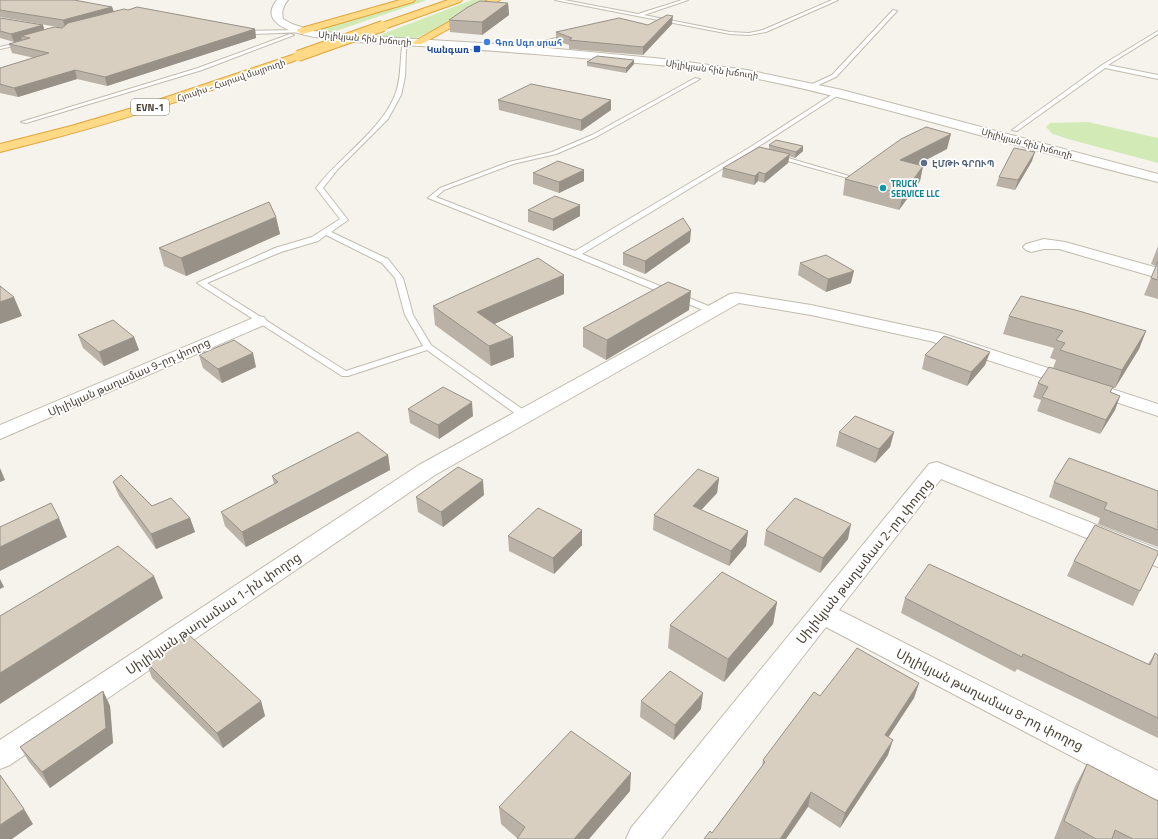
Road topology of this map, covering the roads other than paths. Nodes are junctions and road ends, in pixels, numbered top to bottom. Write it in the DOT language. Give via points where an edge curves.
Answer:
graph roads {
  1 [pos="283,0"];
  2 [pos="410,0"];
  3 [pos="443,0"];
  4 [pos="458,0"];
  5 [pos="495,0"];
  6 [pos="557,0"];
  7 [pos="686,0"];
  8 [pos="836,0"];
  9 [pos="894,12"];
  10 [pos="638,16"];
  11 [pos="626,21"];
  12 [pos="378,25"];
  13 [pos="236,30"];
  14 [pos="302,31"];
  15 [pos="1158,32"];
  16 [pos="577,34"];
  17 [pos="28,41"];
  18 [pos="418,42"];
  19 [pos="0,48"];
  20 [pos="516,48"];
  21 [pos="284,58"];
  22 [pos="1104,66"];
  23 [pos="1158,77"];
  24 [pos="697,79"];
  25 [pos="810,86"];
  26 [pos="838,93"];
  27 [pos="24,122"];
  28 [pos="1015,130"];
  29 [pos="0,142"];
  30 [pos="0,148"];
  31 [pos="751,149"];
  32 [pos="759,151"];
  33 [pos="766,153"];
  34 [pos="853,178"];
  35 [pos="1158,178"];
  36 [pos="325,232"];
  37 [pos="1031,246"];
  38 [pos="576,254"];
  39 [pos="1158,273"];
  40 [pos="713,311"];
  41 [pos="258,321"];
  42 [pos="428,347"];
  43 [pos="1158,410"];
  44 [pos="524,415"];
  45 [pos="0,434"];
  46 [pos="1158,558"];
  47 [pos="822,613"];
  48 [pos="0,756"];
  49 [pos="1158,786"];
  50 [pos="642,839"];
  1 -- 14 [label="street, Սիլիկյան հին խճուղի" via="279,3 279,21"];
  2 -- 14 [label="highway"];
  3 -- 12 [label="highway, Հյուսիս - Հարավ մայրուղի / EVN-1"];
  4 -- 12 [label="highway, Հյուսիս - Հարավ մայրուղի / EVN-1"];
  5 -- 18 [label="highway"];
  6 -- 10 [label="lane"];
  7 -- 10 [label="lane"];
  8 -- 10 [label="lane" via="764,31 749,34 730,33"];
  9 -- 25 [label="lane" via="834,76"];
  10 -- 11 [label="lane"];
  12 -- 21 [label="highway, Հյուսիս - Հարավ մայրուղի / EVN-1, bridge"];
  13 -- 14 [label="lane" via="252,33"];
  14 -- 18 [label="street, Սիլիկյան հին խճուղի" via="321,35"];
  14 -- 27 [label="lane" via="200,69"];
  15 -- 22 [label="lane"];
  16 -- 20 [label="lane"];
  17 -- 19 [label="lane"];
  18 -- 20 [label="street, Սիլիկյան հին խճուղի"];
  18 -- 36 [label="lane" via="404,47 398,95 385,119 319,188 344,220"];
  20 -- 25 [label="street, Սիլիկյան հին խճուղի" via="706,67"];
  21 -- 29 [label="highway, Հյուսիս - Հարավ մայրուղի / EVN-1" via="91,119"];
  21 -- 30 [label="highway, Հյուսիս - Հարավ մայրուղի / EVN-1" via="182,97"];
  22 -- 23 [label="lane"];
  22 -- 28 [label="lane"];
  24 -- 38 [label="lane" via="594,136 554,153 511,163 442,189 431,198"];
  25 -- 26 [label="street, Սիլիկյան հին խճուղի"];
  26 -- 31 [label="lane"];
  26 -- 35 [label="street, Սիլիկյան հին խճուղի"];
  31 -- 32 [label="lane"];
  31 -- 38 [label="lane"];
  33 -- 34 [label="lane"];
  36 -- 41 [label="lane" via="315,239 278,250 200,283"];
  36 -- 42 [label="lane" via="385,261 400,278 409,315"];
  37 -- 39 [label="street" via="1060,245"];
  38 -- 40 [label="lane"];
  40 -- 43 [label="street, Սիլիկյան թաղամաս 1-ին փողոց" via="736,298 811,310 935,337"];
  40 -- 44 [label="street, Սիլիկյան թաղամաս 1-ին փողոց"];
  41 -- 42 [label="lane" via="345,374"];
  41 -- 45 [label="street, Սիլիկյան թաղամաս 9-րդ փողոց"];
  42 -- 44 [label="lane"];
  44 -- 48 [label="street, Սիլիկյան թաղամաս 1-ին փողոց" via="427,470"];
  46 -- 47 [label="street, Սիլիկյան թաղամաս 2-րդ փողոց" via="937,469"];
  47 -- 49 [label="street, Սիլիկյան թաղամաս 8-րդ փողոց"];
  47 -- 50 [label="street, Սիլիկյան թաղամաս 2-րդ փողոց"];
}
